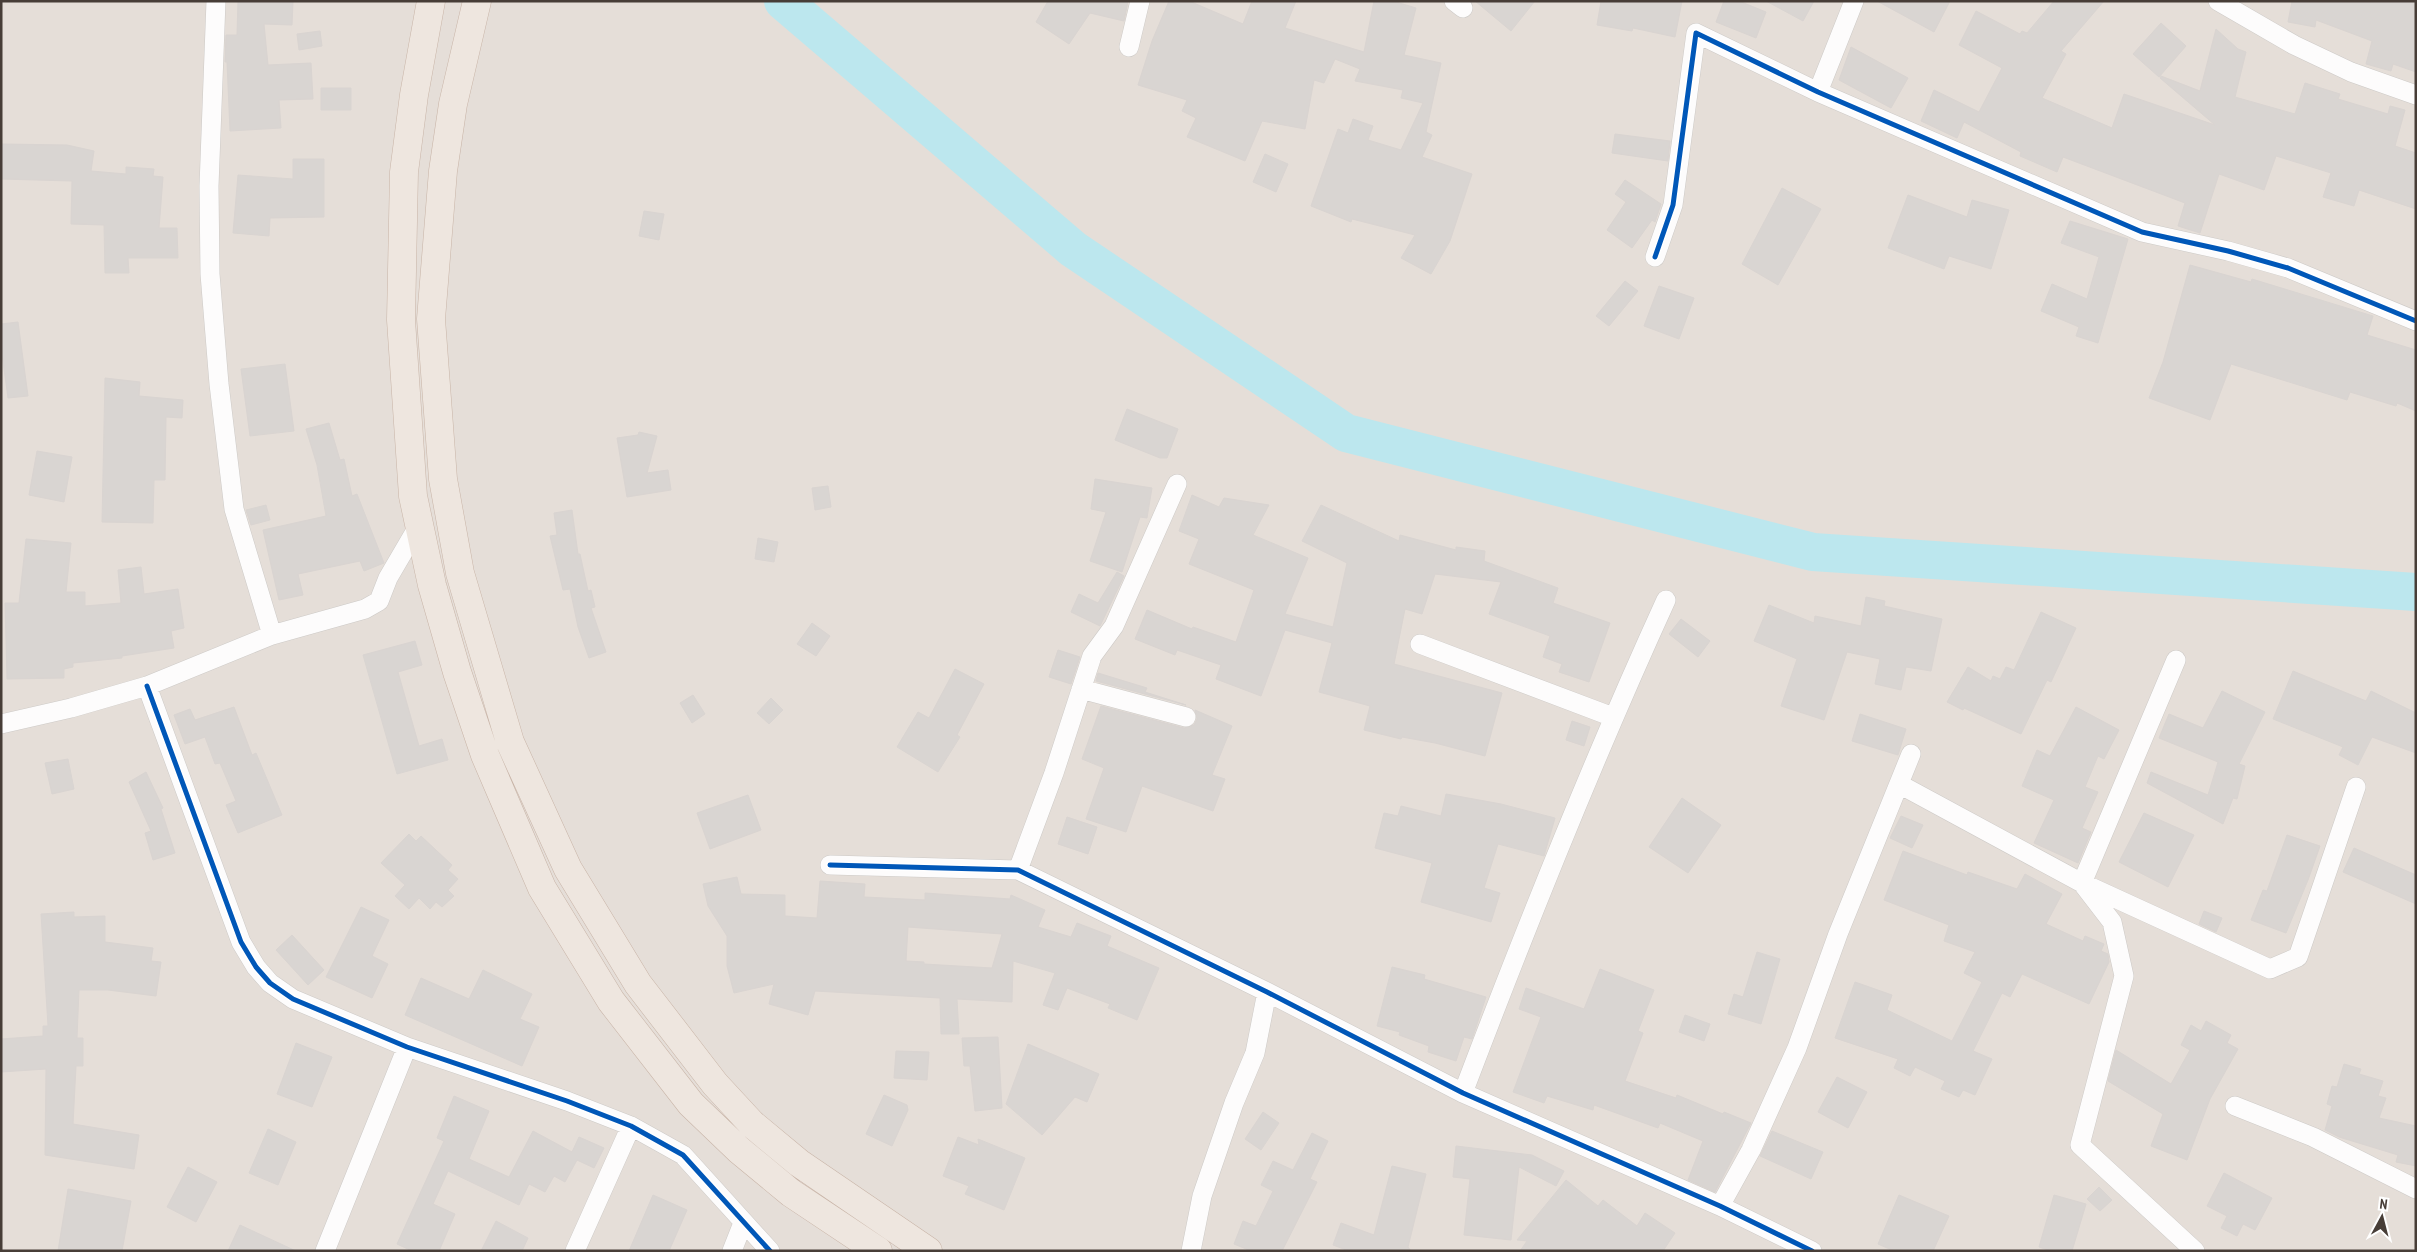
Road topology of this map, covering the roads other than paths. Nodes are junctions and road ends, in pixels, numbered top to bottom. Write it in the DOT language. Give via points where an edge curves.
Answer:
graph roads {
  1 [pos="216,1"];
  2 [pos="431,1"];
  3 [pos="477,1"];
  4 [pos="1140,1"];
  5 [pos="1854,1"];
  6 [pos="2218,1"];
  7 [pos="1129,47"];
  8 [pos="1818,92"];
  9 [pos="2416,95"];
  10 [pos="1655,257"];
  11 [pos="2416,321"];
  12 [pos="1177,484"];
  13 [pos="419,525"];
  14 [pos="1666,600"];
  15 [pos="272,635"];
  16 [pos="1420,644"];
  17 [pos="2176,660"];
  18 [pos="147,686"];
  19 [pos="1081,689"];
  20 [pos="1186,717"];
  21 [pos="1613,717"];
  22 [pos="1,724"];
  23 [pos="1911,754"];
  24 [pos="1899,784"];
  25 [pos="2356,787"];
  26 [pos="830,865"];
  27 [pos="1018,870"];
  28 [pos="2082,883"];
  29 [pos="1267,992"];
  30 [pos="407,1047"];
  31 [pos="1463,1093"];
  32 [pos="2235,1106"];
  33 [pos="631,1126"];
  34 [pos="2416,1189"];
  35 [pos="1720,1206"];
  36 [pos="743,1223"];
  37 [pos="325,1251"];
  38 [pos="575,1251"];
  39 [pos="732,1251"];
  40 [pos="770,1251"];
  41 [pos="878,1251"];
  42 [pos="928,1251"];
  43 [pos="1191,1251"];
  44 [pos="1812,1251"];
  45 [pos="2194,1251"];
  1 -- 15 [label="street" via="209,186 210,274 219,384 234,509"];
  2 -- 13 [label="highway" via="404,172 401,291 413,496"];
  3 -- 42 [label="highway" via="453,104 443,171 431,318 443,479 458,563 510,742 568,869 638,984 715,1084 752,1124 799,1163"];
  4 -- 7 [label="street"];
  5 -- 8 [label="street"];
  6 -- 9 [label="street" via="2351,72"];
  8 -- 10 [label="street" via="1696,33 1673,205"];
  8 -- 11 [label="street" via="2142,232 2288,268"];
  12 -- 19 [label="street" via="1114,626 1092,656"];
  13 -- 15 [label="street" via="388,578 379,601 365,609"];
  13 -- 41 [label="highway" via="432,585 485,755 542,888 611,1001 691,1104 739,1150 791,1193"];
  14 -- 21 [label="street"];
  15 -- 18 [label="street"];
  16 -- 21 [label="street"];
  17 -- 28 [label="street"];
  18 -- 22 [label="street"];
  18 -- 30 [label="street" via="241,942 256,967 293,999"];
  19 -- 20 [label="street"];
  19 -- 27 [label="street"];
  21 -- 31 [label="street" via="1527,924"];
  23 -- 24 [label="street"];
  24 -- 28 [label="street"];
  24 -- 35 [label="street" via="1796,1048 1751,1150"];
  25 -- 28 [label="street" via="2298,957 2270,969"];
  26 -- 27 [label="street"];
  27 -- 29 [label="street"];
  28 -- 45 [label="street" via="2112,922 2124,976 2080,1144"];
  29 -- 31 [label="street"];
  29 -- 43 [label="street" via="1255,1053 1202,1196"];
  30 -- 33 [label="street"];
  30 -- 37 [label="street"];
  31 -- 35 [label="street"];
  32 -- 34 [label="street" via="2313,1136"];
  33 -- 36 [label="street" via="682,1155"];
  33 -- 38 [label="street"];
  35 -- 44 [label="street"];
  36 -- 39 [label="street"];
  36 -- 40 [label="street"];
}
